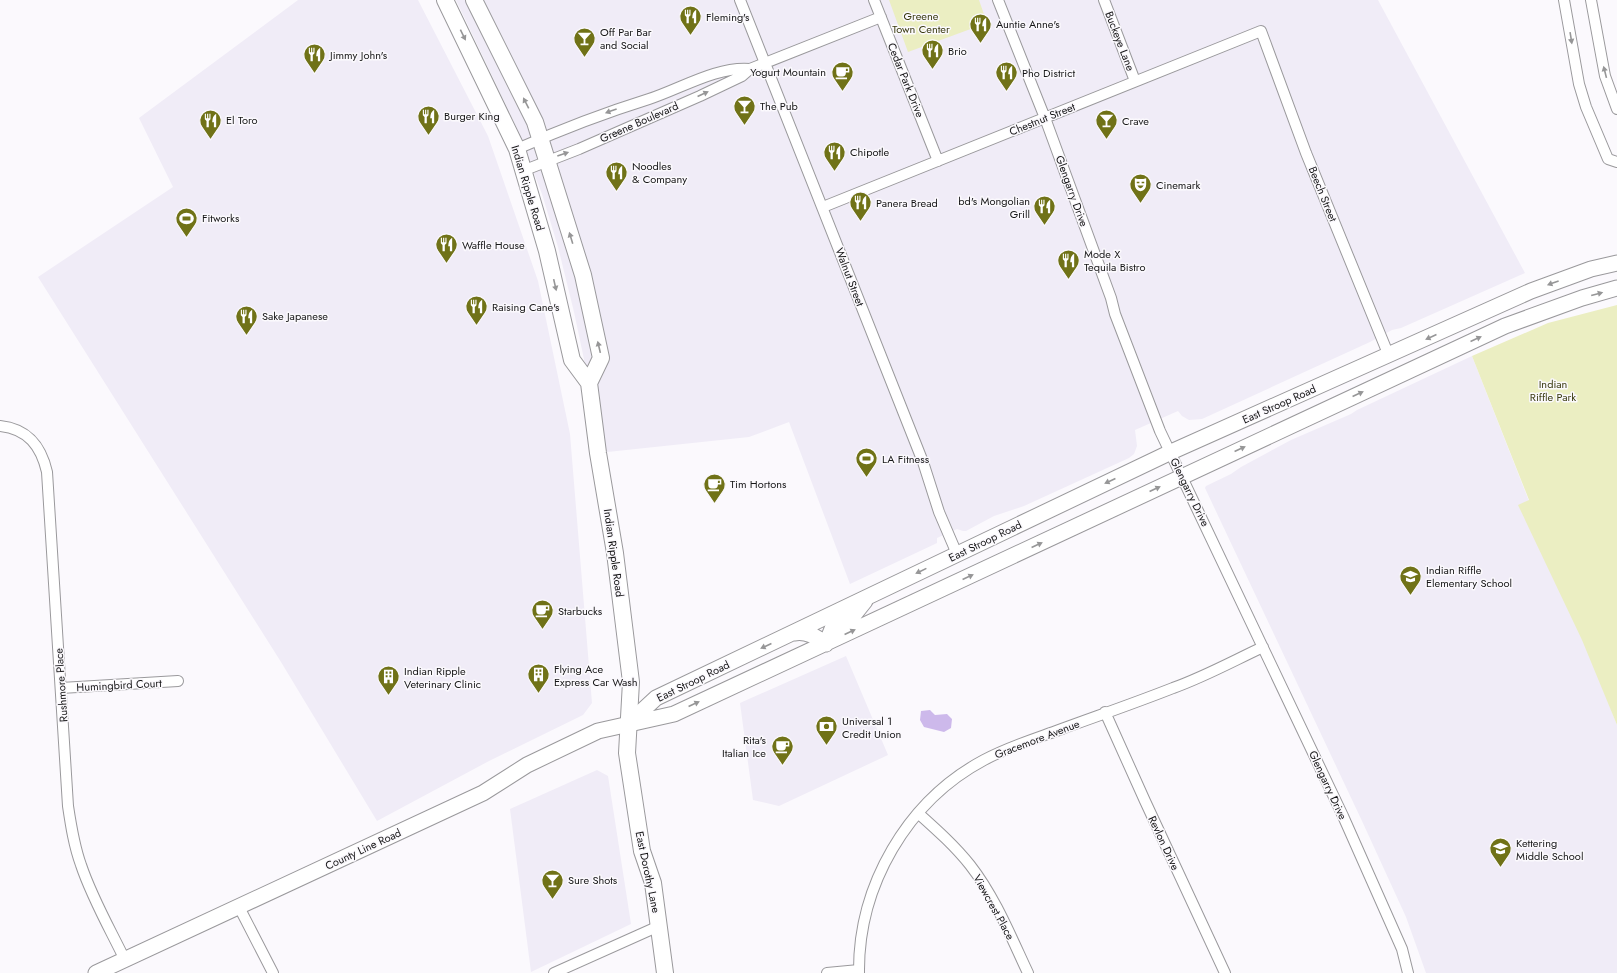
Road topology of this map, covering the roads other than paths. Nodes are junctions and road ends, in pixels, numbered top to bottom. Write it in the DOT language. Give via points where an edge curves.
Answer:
graph roads {
  1 [pos="445,0"];
  2 [pos="474,0"];
  3 [pos="740,0"];
  4 [pos="874,0"];
  5 [pos="998,0"];
  6 [pos="1104,0"];
  7 [pos="1564,0"];
  8 [pos="1591,0"];
  9 [pos="881,17"];
  10 [pos="1261,30"];
  11 [pos="766,62"];
  12 [pos="750,69"];
  13 [pos="1136,81"];
  14 [pos="1617,109"];
  15 [pos="1045,118"];
  16 [pos="540,139"];
  17 [pos="518,149"];
  18 [pos="547,160"];
  19 [pos="938,161"];
  20 [pos="1617,162"];
  21 [pos="525,170"];
  22 [pos="823,207"];
  23 [pos="1617,263"];
  24 [pos="1617,288"];
  25 [pos="1389,356"];
  26 [pos="589,383"];
  27 [pos="0,426"];
  28 [pos="1171,452"];
  29 [pos="1182,476"];
  30 [pos="957,554"];
  31 [pos="868,597"];
  32 [pos="794,633"];
  33 [pos="826,644"];
  34 [pos="1263,647"];
  35 [pos="178,682"];
  36 [pos="61,688"];
  37 [pos="1105,712"];
  38 [pos="629,723"];
  39 [pos="918,813"];
  40 [pos="239,907"];
  41 [pos="659,926"];
  42 [pos="125,960"];
  43 [pos="859,972"];
  44 [pos="96,973"];
  45 [pos="273,973"];
  46 [pos="554,973"];
  47 [pos="665,973"];
  48 [pos="827,973"];
  49 [pos="1028,973"];
  50 [pos="1225,973"];
  51 [pos="1408,973"];
  1 -- 17 [label="main road, Indian Ripple Road, one-way"];
  16 -- 2 [label="main road, one-way" via="535,122"];
  3 -- 11 [label="street, Walnut Street"];
  4 -- 9 [label="street, Cedar Park Drive"];
  5 -- 15 [label="street, Glengarry Drive"];
  6 -- 13 [label="street, Buckeye Lane"];
  7 -- 20 [label="street, one-way" via="1585,104 1608,159"];
  14 -- 8 [label="street, one-way" via="1605,76"];
  9 -- 11 [label="street, Greene Boulevard"];
  9 -- 19 [label="street, Cedar Park Drive"];
  10 -- 13 [label="street, Chestnut Street"];
  10 -- 25 [label="street, Beech Street" via="1306,153"];
  11 -- 12 [label="street, Greene Boulevard"];
  11 -- 22 [label="street, Walnut Street"];
  12 -- 16 [label="street, Greene Boulevard, one-way" via="738,68 698,80"];
  18 -- 12 [label="street, Greene Boulevard, one-way" via="580,149 700,96 742,76"];
  13 -- 15 [label="street, Chestnut Street"];
  15 -- 19 [label="street, Chestnut Street"];
  15 -- 28 [label="street, Glengarry Drive" via="1139,378"];
  16 -- 17 [label="street, Greene Boulevard"];
  16 -- 18 [label="main road"];
  17 -- 21 [label="main road, Indian Ripple Road"];
  18 -- 21 [label="street, Greene Boulevard"];
  26 -- 18 [label="main road, one-way" via="601,358 582,275"];
  19 -- 22 [label="street, Chestnut Street"];
  21 -- 26 [label="main road, Indian Ripple Road, one-way" via="572,360"];
  22 -- 30 [label="street, Walnut Street"];
  23 -- 25 [label="main road, East Stroop Road, one-way" via="1591,269 1531,291"];
  29 -- 24 [label="main road, East Stroop Road, one-way" via="1505,326"];
  25 -- 28 [label="main road, East Stroop Road"];
  26 -- 38 [label="main road, Indian Ripple Road" via="598,453 616,553 631,682"];
  27 -- 36 [label="street, Rushmore Place" via="16,429 32,440 42,454 47,472"];
  28 -- 29 [label="street, Glengarry Drive"];
  28 -- 30 [label="main road, East Stroop Road, one-way"];
  33 -- 29 [label="main road, East Stroop Road, one-way"];
  29 -- 34 [label="street, Glengarry Drive"];
  30 -- 31 [label="main road, East Stroop Road, one-way"];
  31 -- 32 [label="main road, East Stroop Road"];
  31 -- 33 [label="main road" via="849,621 832,629"];
  32 -- 33 [label="main road" via="814,635"];
  32 -- 38 [label="main road, East Stroop Road, one-way" via="656,698"];
  38 -- 33 [label="main road, East Stroop Road, one-way" via="674,714"];
  34 -- 37 [label="street, Gracemore Avenue" via="1174,688"];
  34 -- 51 [label="street, Glengarry Drive" via="1343,816 1402,949"];
  35 -- 36 [label="street, Humingbird Court"];
  36 -- 42 [label="street, Rushmore Place" via="68,806 74,844 87,881"];
  37 -- 39 [label="street, Gracemore Avenue" via="983,760 939,791"];
  37 -- 50 [label="street, Revlon Drive"];
  38 -- 40 [label="main road, County Line Road" via="598,731 527,765 483,793"];
  38 -- 41 [label="main road, East Dorothy Lane" via="627,753 642,852 652,882"];
  39 -- 43 [label="street, Gracemore Avenue" via="898,839 874,886 865,912"];
  39 -- 49 [label="street, Viewcrest Place" via="949,841 980,878"];
  40 -- 42 [label="main road, County Line Road"];
  40 -- 45 [label="street"];
  41 -- 46 [label="street"];
  41 -- 47 [label="main road, East Dorothy Lane"];
  42 -- 44 [label="main road, County Line Road"];
  43 -- 48 [label="street"];
}
